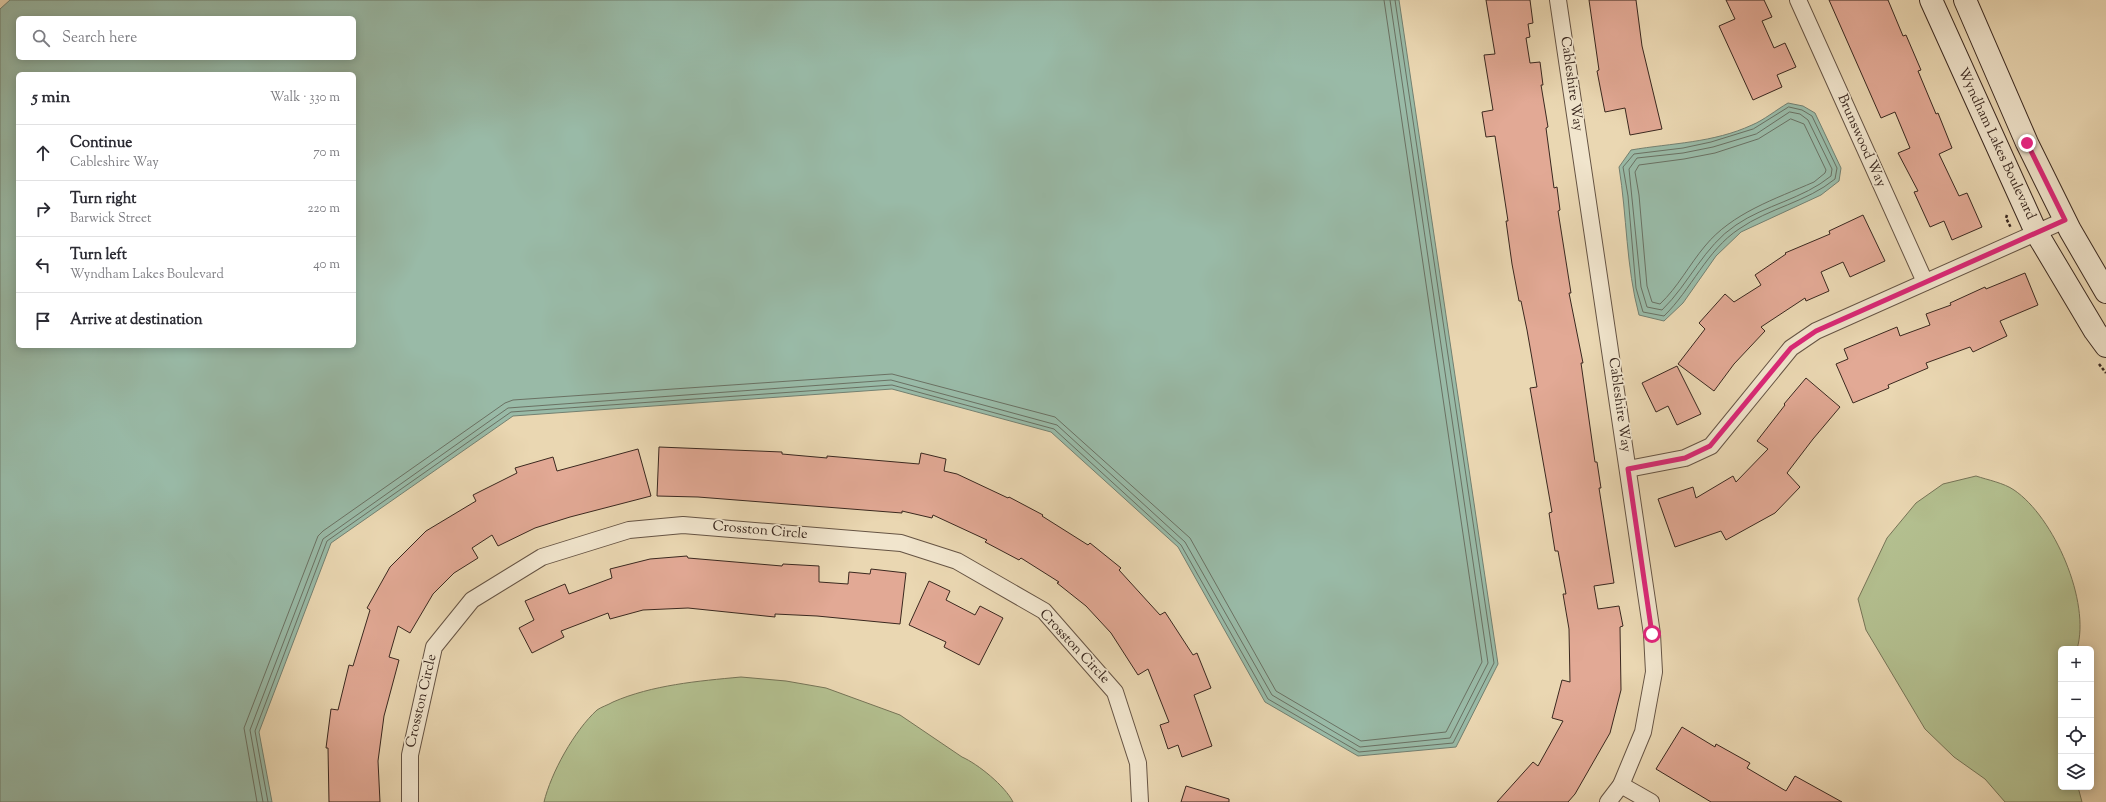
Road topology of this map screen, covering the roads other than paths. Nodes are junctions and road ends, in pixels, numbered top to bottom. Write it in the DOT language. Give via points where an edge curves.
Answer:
graph roads {
  1 [pos="1558,0"];
  2 [pos="1798,0"];
  3 [pos="1931,0"];
  4 [pos="1965,0"];
  5 [pos="2065,220"];
  6 [pos="2036,232"];
  7 [pos="1924,282"];
  8 [pos="2106,292"];
  9 [pos="2106,346"];
  10 [pos="1628,469"];
  11 [pos="1621,785"];
  12 [pos="410,802"];
  13 [pos="1140,802"];
  14 [pos="1608,802"];
  15 [pos="1650,802"];
  1 -- 10 [label="street, Cableshire Way"];
  2 -- 7 [label="street, Brunswood Way"];
  3 -- 6 [label="street, Wyndham Lakes Boulevard"];
  4 -- 5 [label="street, Wyndham Lakes Boulevard" via="2027,143"];
  5 -- 6 [label="street"];
  5 -- 8 [label="street, Wyndham Lakes Boulevard"];
  6 -- 7 [label="street"];
  6 -- 9 [label="street, Wyndham Lakes Boulevard"];
  7 -- 10 [label="street" via="1816,331 1791,348 1710,446 1685,458"];
  10 -- 11 [label="street, Cableshire Way" via="1652,634 1654,672 1643,732"];
  11 -- 14 [label="street, Cableshire Way"];
  11 -- 15 [label="street"];
  12 -- 13 [label="street, Crosston Circle" via="410,756 434,647 472,600 542,557 629,530 683,526 901,543 957,561 1044,611 1115,692 1138,763"];
}
